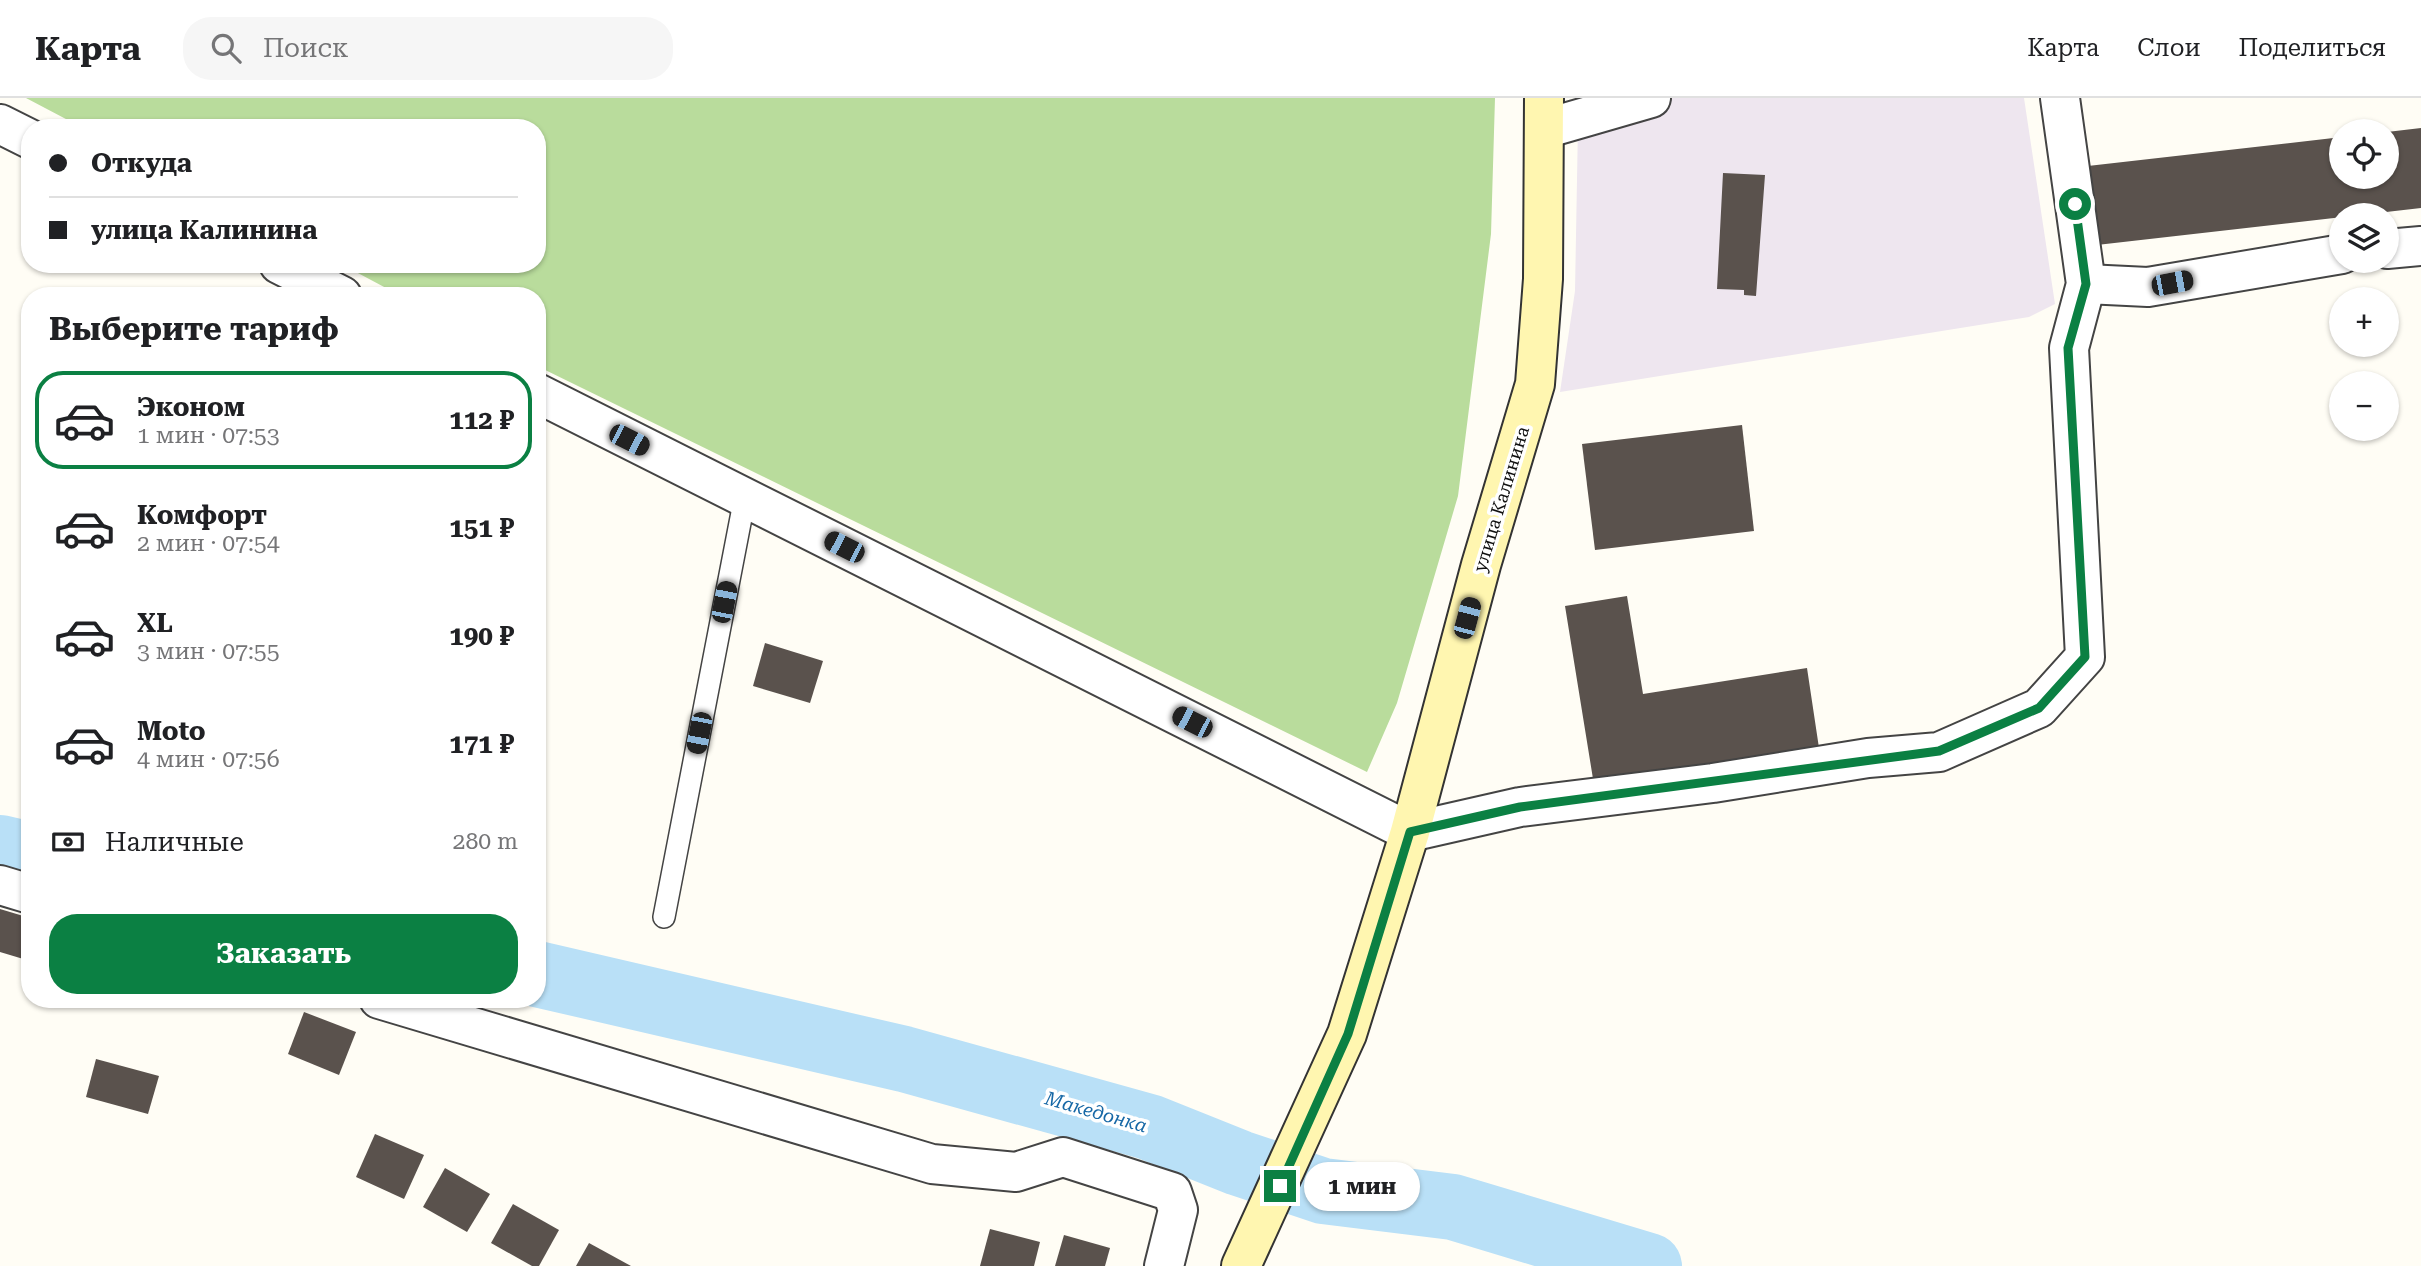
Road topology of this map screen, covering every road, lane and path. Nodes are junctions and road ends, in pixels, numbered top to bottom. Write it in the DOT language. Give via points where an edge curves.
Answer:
graph roads {
  1 [pos="1651,98"];
  2 [pos="2060,98"];
  3 [pos="1544,114"];
  4 [pos="0,124"];
  5 [pos="21,134"];
  6 [pos="2421,246"];
  7 [pos="2399,248"];
  8 [pos="2329,256"];
  9 [pos="2086,284"];
  10 [pos="546,398"];
  11 [pos="745,498"];
  12 [pos="1410,832"];
  13 [pos="0,885"];
  14 [pos="21,891"];
  15 [pos="664,917"];
  16 [pos="409,1008"];
  17 [pos="1164,1266"];
  18 [pos="1241,1266"];
  1 -- 3 [label="street"];
  2 -- 9 [label="street"];
  3 -- 12 [label="main road, улица Калинина" via="1543,279 1535,384"];
  4 -- 5 [label="street"];
  6 -- 7 [label="street"];
  8 -- 9 [label="street" via="2148,287"];
  9 -- 12 [label="street" via="2068,348 2085,657 2039,708 1939,751 1520,807"];
  10 -- 11 [label="street"];
  11 -- 12 [label="street"];
  11 -- 15 [label="lane"];
  12 -- 18 [label="main road, улица Калинина" via="1348,1034"];
  13 -- 14 [label="street"];
  16 -- 17 [label="street" via="932,1164 1016,1172 1063,1157 1172,1192 1178,1210"];
}
